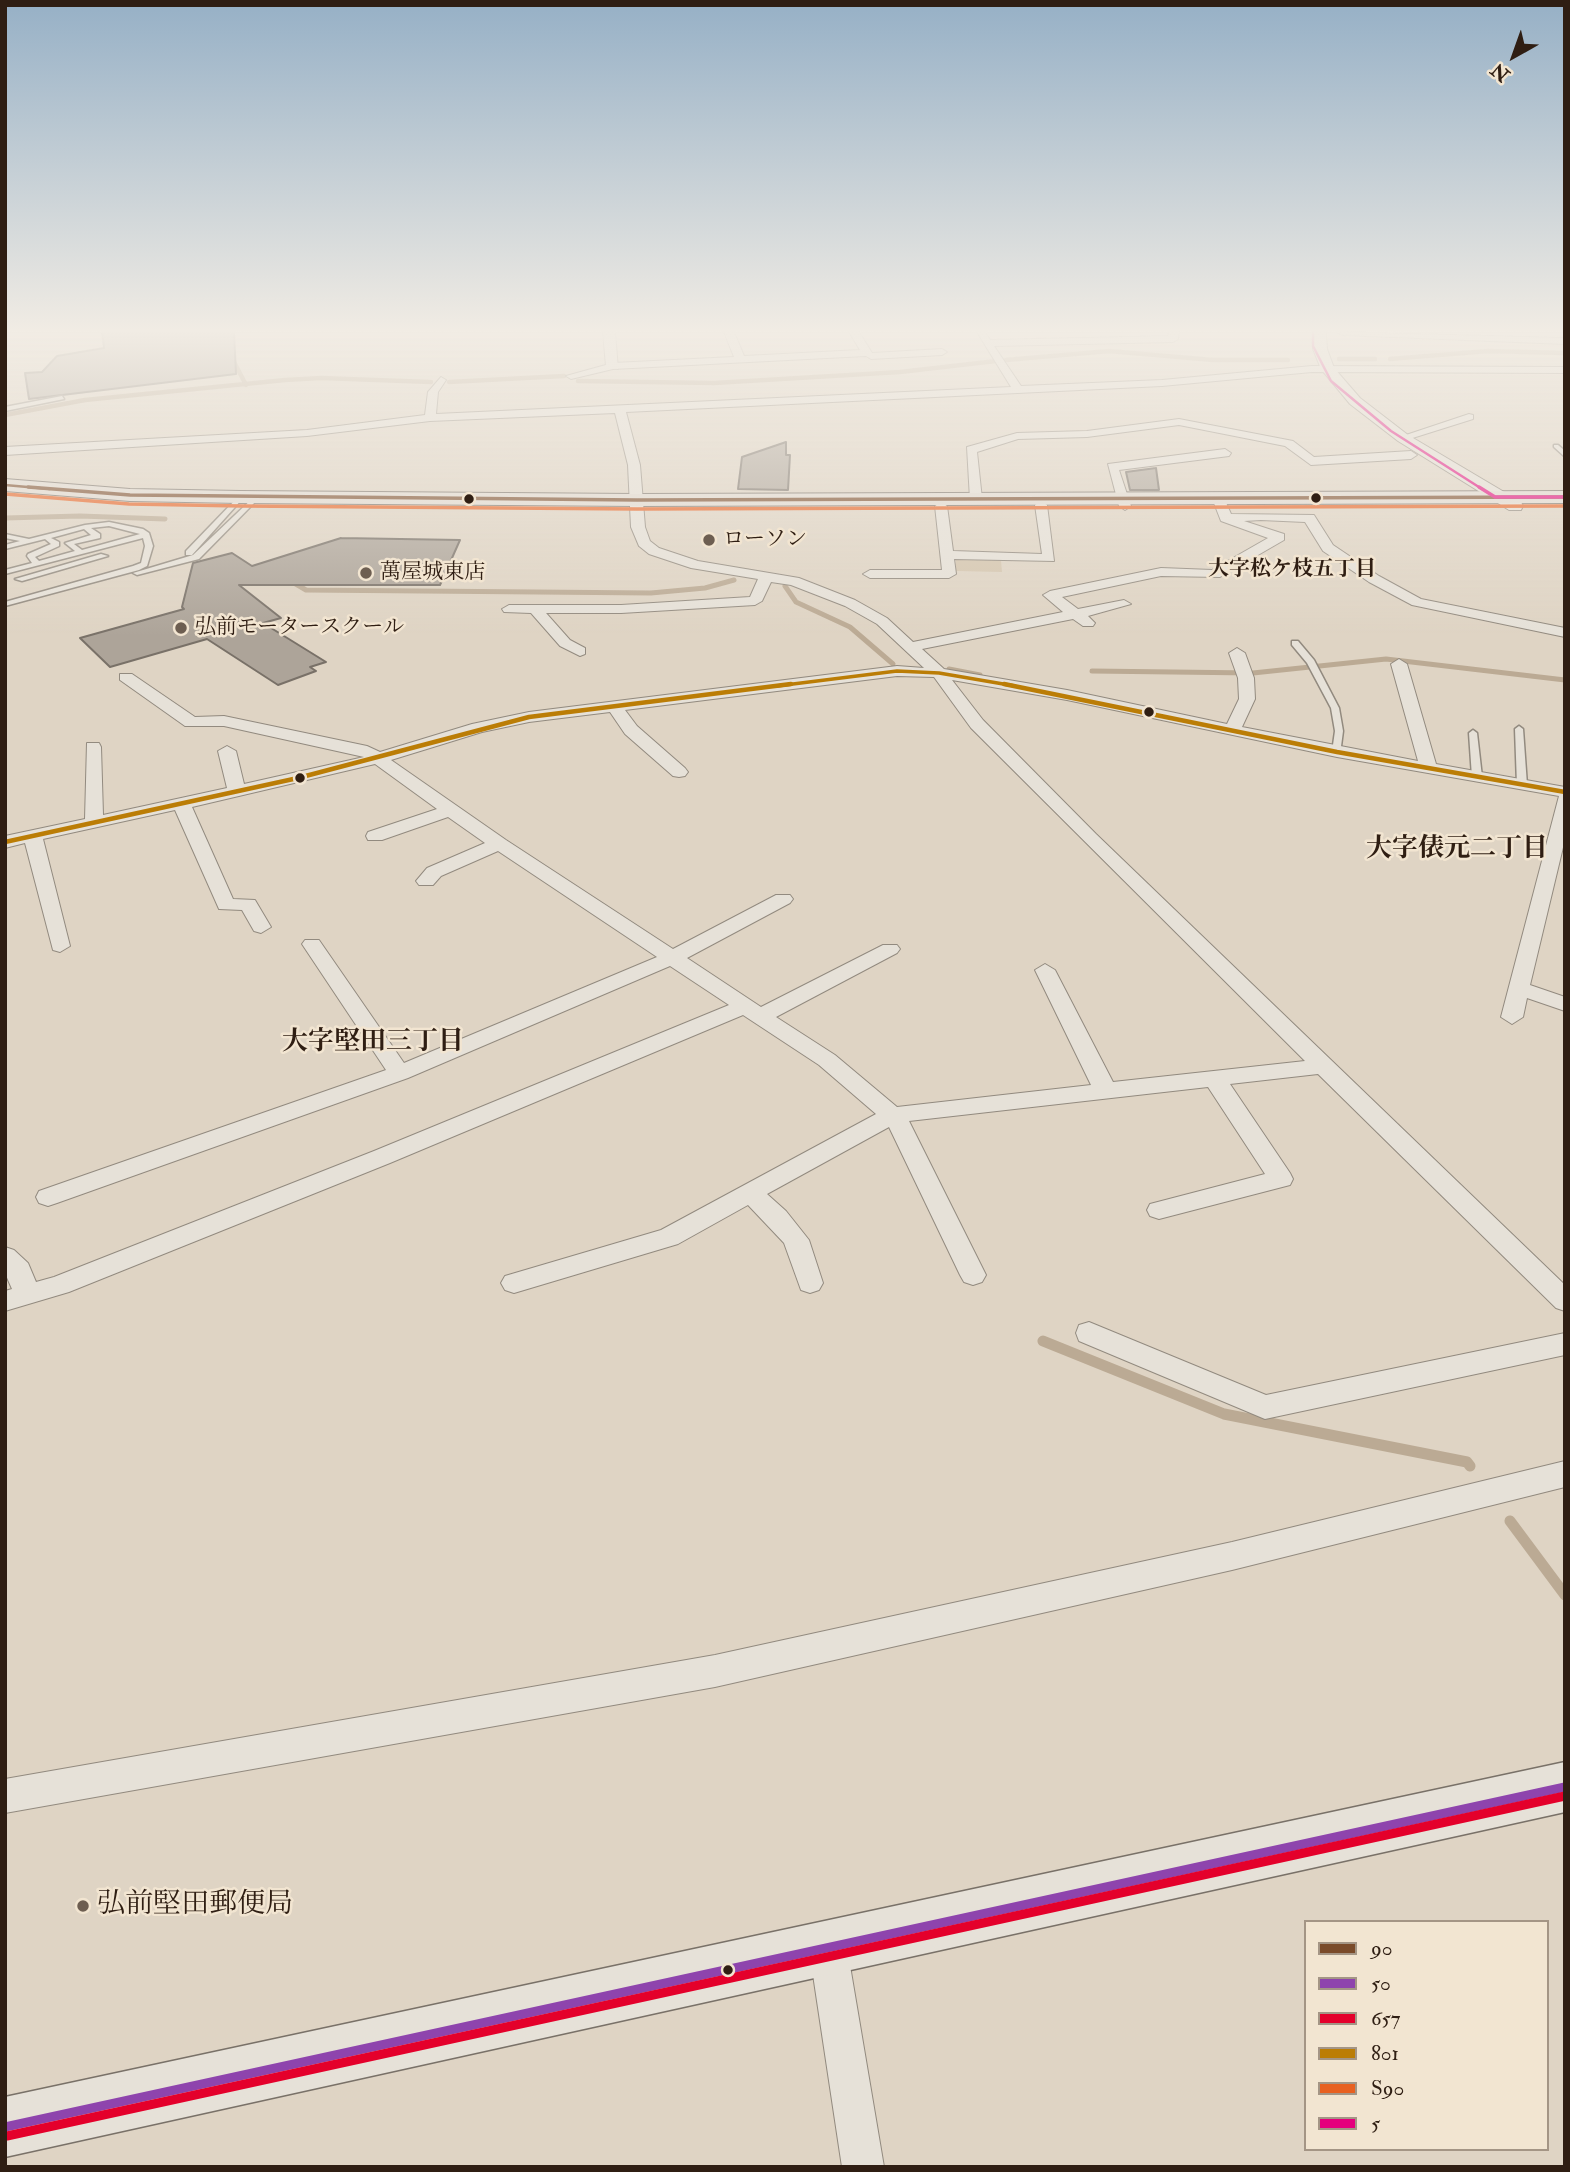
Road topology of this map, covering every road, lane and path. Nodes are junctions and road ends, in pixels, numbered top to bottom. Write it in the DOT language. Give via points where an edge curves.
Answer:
graph roads {
  1 [pos="301,433"];
  2 [pos="626,433"];
  3 [pos="1092,433"];
  4 [pos="1239,433"];
  5 [pos="1382,433"];
  6 [pos="1397,433"];
  7 [pos="1418,433"];
  8 [pos="1403,438"];
  9 [pos="1556,446"];
  10 [pos="5,451"];
  11 [pos="1225,453"];
  12 [pos="1411,454"];
  13 [pos="1565,455"];
  14 [pos="5,485"];
  15 [pos="5,493"];
  16 [pos="1565,498"];
  17 [pos="976,499"];
  18 [pos="245,501"];
  19 [pos="1123,502"];
  20 [pos="1497,502"];
  21 [pos="638,503"];
  22 [pos="1041,505"];
  23 [pos="941,506"];
  24 [pos="1565,506"];
  25 [pos="1221,508"];
  26 [pos="85,527"];
  27 [pos="146,535"];
  28 [pos="5,536"];
  29 [pos="46,537"];
  30 [pos="30,541"];
  31 [pos="5,547"];
  32 [pos="94,548"];
  33 [pos="80,552"];
  34 [pos="948,555"];
  35 [pos="104,556"];
  36 [pos="181,561"];
  37 [pos="37,564"];
  38 [pos="68,566"];
  39 [pos="174,569"];
  40 [pos="7,570"];
  41 [pos="77,573"];
  42 [pos="125,574"];
  43 [pos="870,574"];
  44 [pos="766,578"];
  45 [pos="19,579"];
  46 [pos="39,598"];
  47 [pos="1124,604"];
  48 [pos="7,605"];
  49 [pos="536,608"];
  50 [pos="509,609"];
  51 [pos="1083,619"];
  52 [pos="1565,633"];
  53 [pos="1295,643"];
  54 [pos="909,647"];
  55 [pos="579,651"];
  56 [pos="1313,664"];
  57 [pos="1399,664"];
  58 [pos="1242,666"];
  59 [pos="939,673"];
  60 [pos="126,677"];
  61 [pos="615,706"];
  62 [pos="1519,729"];
  63 [pos="1232,730"];
  64 [pos="1473,733"];
  65 [pos="93,747"];
  66 [pos="227,751"];
  67 [pos="1337,752"];
  68 [pos="379,758"];
  69 [pos="1429,769"];
  70 [pos="679,772"];
  71 [pos="1477,777"];
  72 [pos="1522,785"];
  73 [pos="237,791"];
  74 [pos="1565,792"];
  75 [pos="1565,800"];
  76 [pos="181,803"];
  77 [pos="453,809"];
  78 [pos="94,823"];
  79 [pos="33,836"];
  80 [pos="375,836"];
  81 [pos="5,842"];
  82 [pos="499,844"];
  83 [pos="426,881"];
  84 [pos="783,899"];
  85 [pos="261,928"];
  86 [pos="312,944"];
  87 [pos="60,946"];
  88 [pos="890,948"];
  89 [pos="672,958"];
  90 [pos="1045,970"];
  91 [pos="1519,988"];
  92 [pos="1565,1004"];
  93 [pos="751,1012"];
  94 [pos="1512,1017"];
  95 [pos="1325,1066"];
  96 [pos="400,1073"];
  97 [pos="1216,1081"];
  98 [pos="1107,1093"];
  99 [pos="892,1115"];
  100 [pos="750,1193"];
  101 [pos="48,1197"];
  102 [pos="1159,1210"];
  103 [pos="5,1257"];
  104 [pos="973,1275"];
  105 [pos="514,1283"];
  106 [pos="810,1283"];
  107 [pos="16,1298"];
  108 [pos="1565,1301"];
  109 [pos="1089,1333"];
  110 [pos="1565,1344"];
  111 [pos="1565,1474"];
  112 [pos="1565,1787"];
  113 [pos="5,1796"];
  114 [pos="828,1948"];
  115 [pos="5,2127"];
  116 [pos="863,2167"];
  1 -- 10 [label="street"];
  2 -- 21 [label="street"];
  3 -- 17 [label="street" via="1017,436 971,450"];
  4 -- 12 [label="street" via="1289,443 1311,461"];
  5 -- 12 [label="street"];
  6 -- 8 [label="street"];
  7 -- 8 [label="street"];
  8 -- 20 [label="street"];
  9 -- 13 [label="lane"];
  11 -- 19 [label="street" via="1112,467"];
  12 -- 20 [label="street"];
  14 -- 18 [label="main road"];
  15 -- 18 [label="main road" via="107,501"];
  16 -- 20 [label="main road"];
  17 -- 19 [label="main road"];
  17 -- 21 [label="main road"];
  18 -- 21 [label="main road"];
  18 -- 36 [label="lane"];
  18 -- 36 [label="lane" via="196,557"];
  19 -- 22 [label="main road"];
  19 -- 25 [label="main road"];
  20 -- 24 [label="main road"];
  20 -- 25 [label="main road"];
  21 -- 23 [label="main road"];
  21 -- 44 [label="street" via="640,534 654,551 696,565"];
  22 -- 23 [label="main road"];
  22 -- 34 [label="street" via="1049,558"];
  23 -- 34 [label="street"];
  25 -- 51 [label="street" via="1279,537 1215,574 1161,572 1050,595"];
  25 -- 52 [label="street" via="1309,518 1328,548 1417,602"];
  26 -- 27 [label="lane" via="122,525"];
  26 -- 29 [label="lane"];
  26 -- 33 [label="lane" via="97,536 69,543"];
  27 -- 32 [label="lane"];
  27 -- 42 [label="lane" via="149,547 144,564"];
  28 -- 30 [label="lane"];
  29 -- 30 [label="lane"];
  29 -- 37 [label="lane" via="56,544 31,556"];
  30 -- 31 [label="lane"];
  32 -- 33 [label="lane"];
  32 -- 35 [label="lane"];
  33 -- 37 [label="lane"];
  34 -- 43 [label="street" via="949,574"];
  35 -- 38 [label="lane"];
  35 -- 42 [label="lane"];
  36 -- 39 [label="lane"];
  36 -- 42 [label="lane"];
  37 -- 40 [label="lane"];
  38 -- 41 [label="lane"];
  38 -- 45 [label="lane"];
  40 -- 45 [label="lane"];
  42 -- 46 [label="lane"];
  44 -- 49 [label="street" via="755,601 621,609"];
  44 -- 54 [label="street" via="794,582 850,603 882,621"];
  45 -- 46 [label="lane"];
  46 -- 48 [label="lane"];
  47 -- 51 [label="street"];
  49 -- 50 [label="street"];
  49 -- 55 [label="street" via="541,620"];
  51 -- 54 [label="street"];
  53 -- 56 [label="lane"];
  54 -- 59 [label="street"];
  56 -- 67 [label="lane" via="1335,708"];
  57 -- 69 [label="street"];
  58 -- 63 [label="street" via="1247,699"];
  59 -- 61 [label="street" via="897,671"];
  59 -- 63 [label="street"];
  59 -- 95 [label="street" via="977,724"];
  60 -- 68 [label="street" via="191,722 224,721 367,751"];
  61 -- 68 [label="street" via="478,728"];
  61 -- 70 [label="street" via="631,730"];
  62 -- 72 [label="lane"];
  63 -- 67 [label="street"];
  64 -- 71 [label="lane"];
  65 -- 78 [label="street"];
  66 -- 73 [label="street"];
  67 -- 69 [label="street"];
  68 -- 73 [label="street"];
  68 -- 77 [label="street"];
  69 -- 71 [label="street"];
  71 -- 72 [label="street"];
  72 -- 74 [label="street"];
  73 -- 76 [label="street"];
  75 -- 91 [label="street"];
  76 -- 78 [label="street"];
  76 -- 85 [label="street" via="226,905 248,904"];
  77 -- 80 [label="street"];
  77 -- 82 [label="street"];
  78 -- 79 [label="street"];
  79 -- 81 [label="street"];
  79 -- 87 [label="street"];
  82 -- 83 [label="street" via="435,872"];
  82 -- 89 [label="street"];
  84 -- 89 [label="street"];
  86 -- 96 [label="street"];
  88 -- 93 [label="street"];
  89 -- 93 [label="street"];
  89 -- 96 [label="street"];
  90 -- 98 [label="street"];
  91 -- 92 [label="street"];
  91 -- 94 [label="street"];
  93 -- 99 [label="street" via="827,1060"];
  93 -- 107 [label="street" via="60,1285"];
  95 -- 97 [label="street"];
  95 -- 108 [label="street"];
  96 -- 101 [label="street"];
  97 -- 98 [label="street"];
  97 -- 102 [label="street" via="1281,1179"];
  98 -- 99 [label="street"];
  99 -- 100 [label="street"];
  99 -- 104 [label="street" via="906,1133"];
  100 -- 105 [label="street" via="669,1237"];
  100 -- 106 [label="street" via="796,1240"];
  103 -- 107 [label="street" via="19,1270"];
  109 -- 110 [label="street" via="1265,1407"];
  111 -- 113 [label="street" via="1219,1559 715,1671"];
  112 -- 114 [label="main road"];
  114 -- 115 [label="main road"];
  114 -- 116 [label="street"];
}
